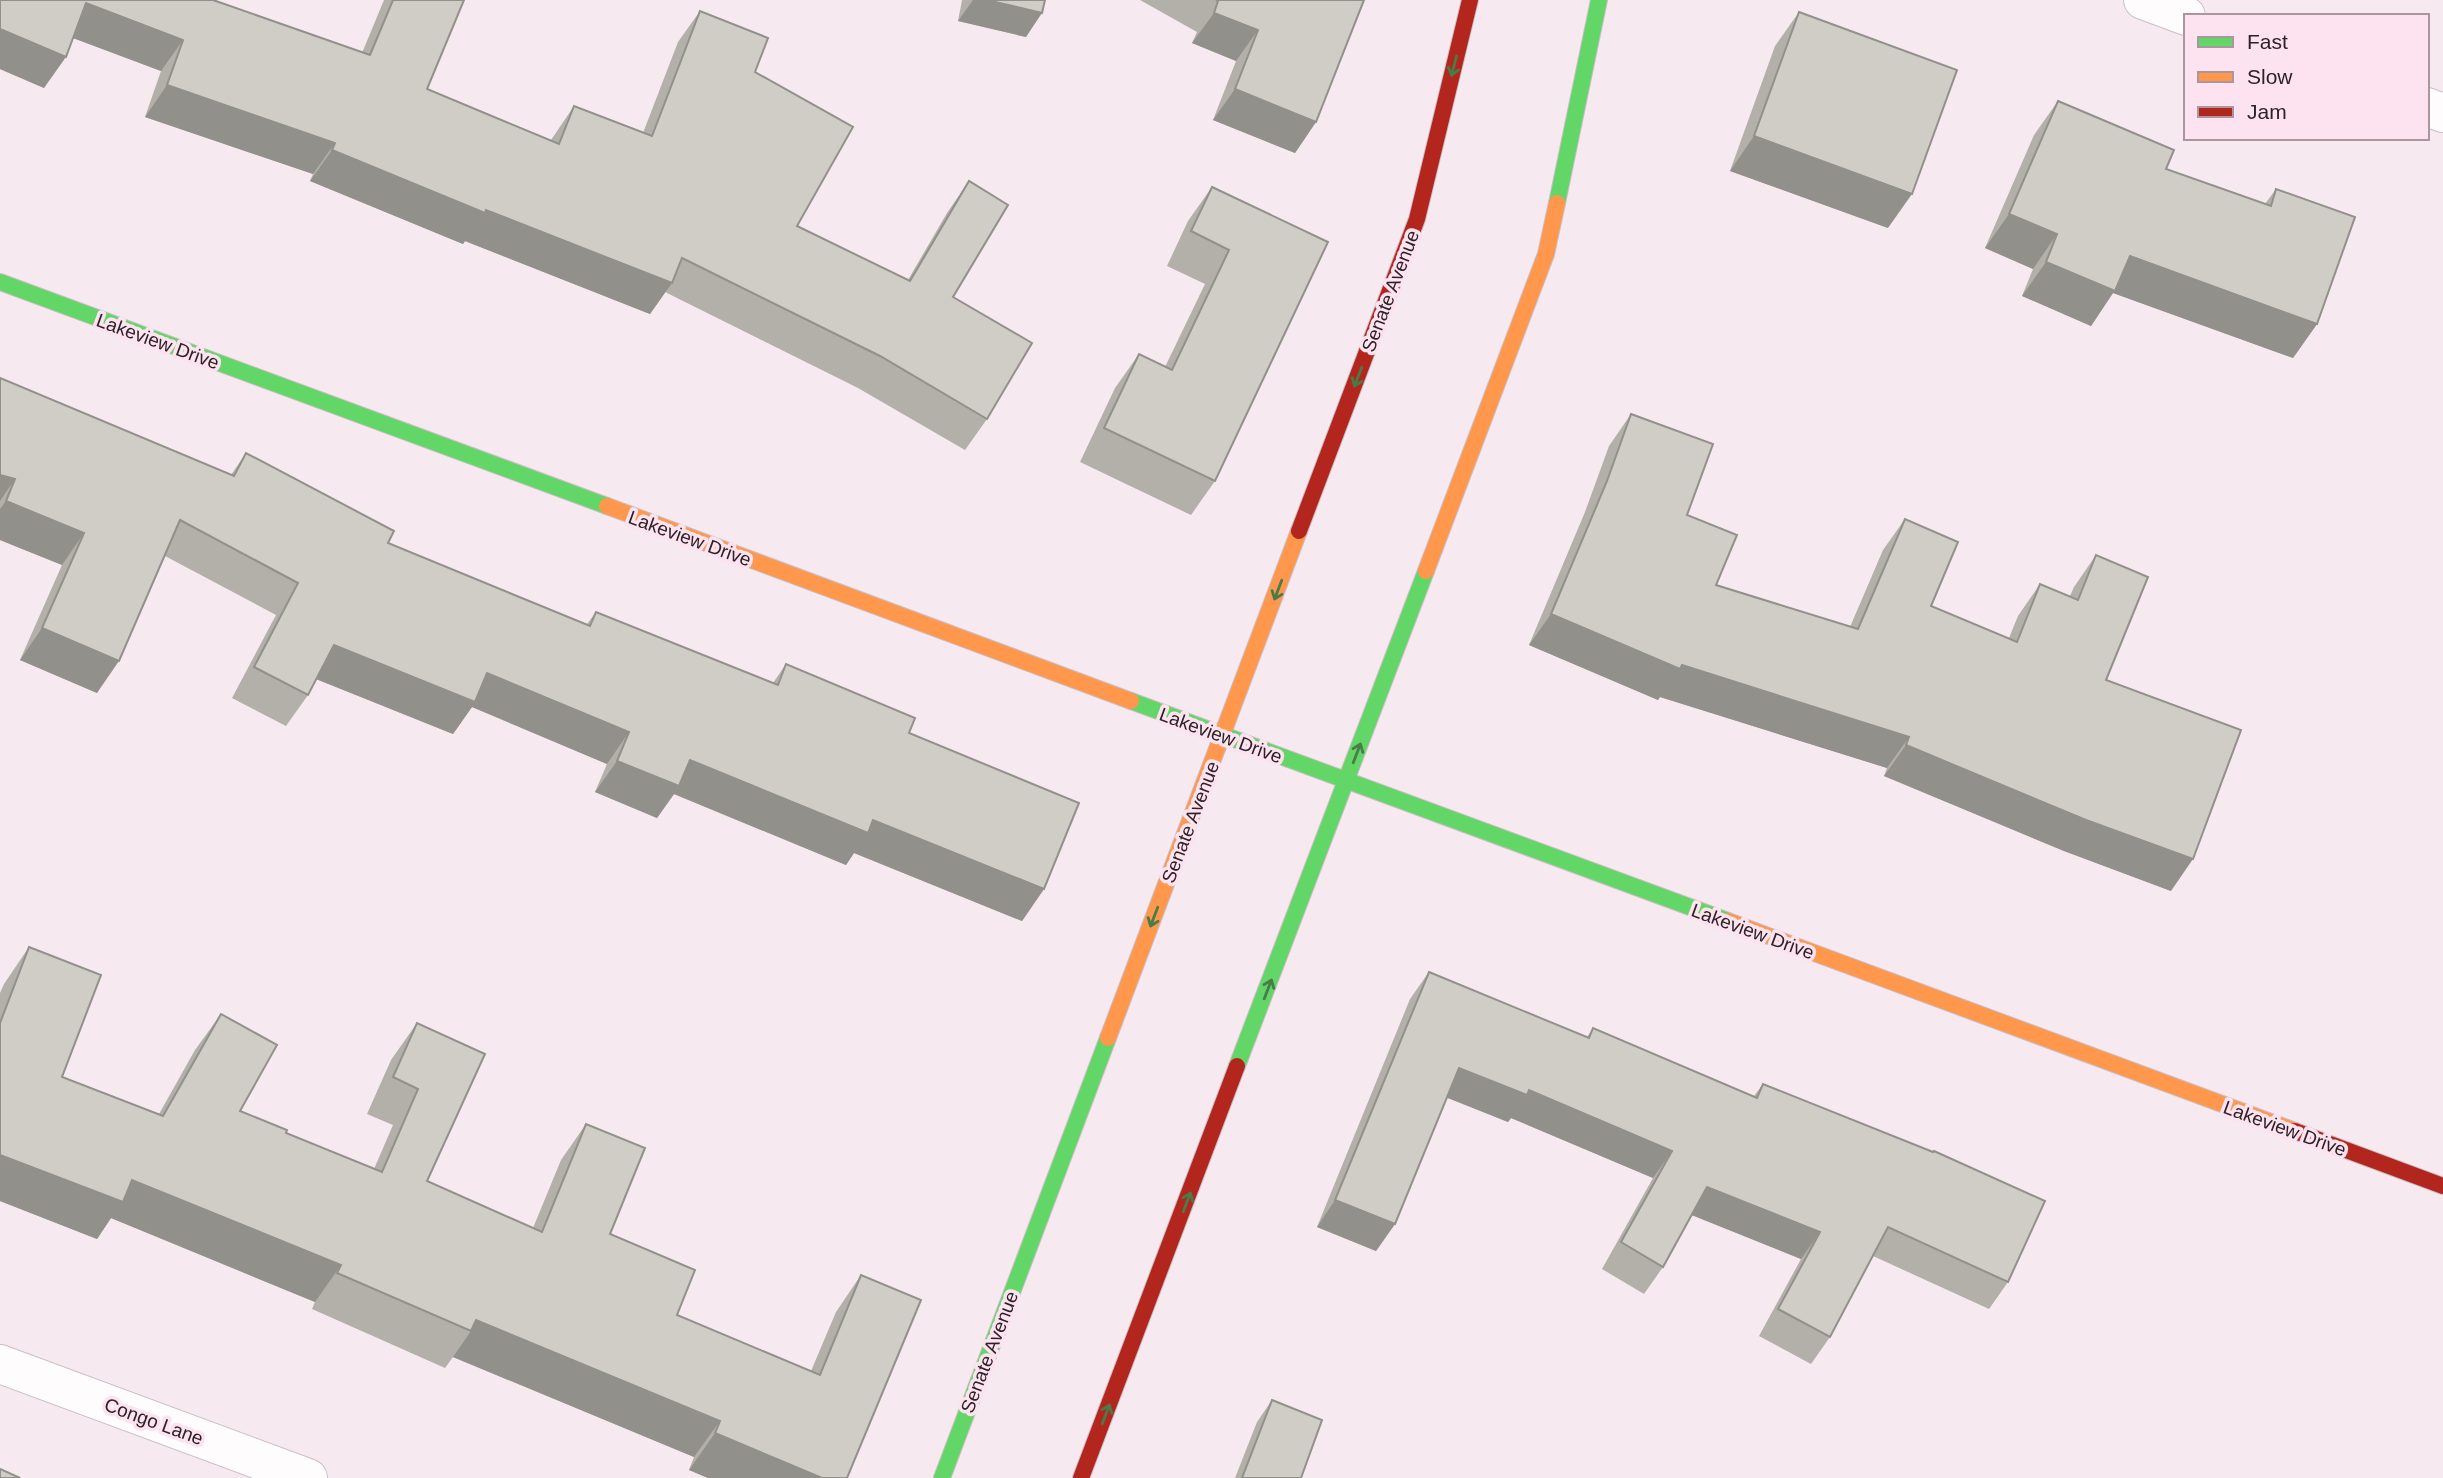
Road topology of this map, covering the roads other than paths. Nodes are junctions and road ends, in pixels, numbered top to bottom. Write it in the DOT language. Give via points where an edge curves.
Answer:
graph roads {
  1 [pos="1470,0"];
  2 [pos="1599,0"];
  3 [pos="2143,0"];
  4 [pos="2184,15"];
  5 [pos="0,282"];
  6 [pos="1223,735"];
  7 [pos="1347,781"];
  8 [pos="2443,1186"];
  9 [pos="0,1364"];
  10 [pos="308,1478"];
  11 [pos="942,1478"];
  12 [pos="1082,1478"];
  1 -- 6 [label="street, Senate Avenue, one-way" via="1417,219"];
  7 -- 2 [label="street, one-way" via="1546,254"];
  3 -- 4 [label="street"];
  5 -- 6 [label="street, Lakeview Drive"];
  6 -- 7 [label="street, Lakeview Drive"];
  6 -- 11 [label="street, Senate Avenue, one-way"];
  7 -- 8 [label="street, Lakeview Drive"];
  12 -- 7 [label="street, one-way"];
  9 -- 10 [label="street, Congo Lane"];
}
